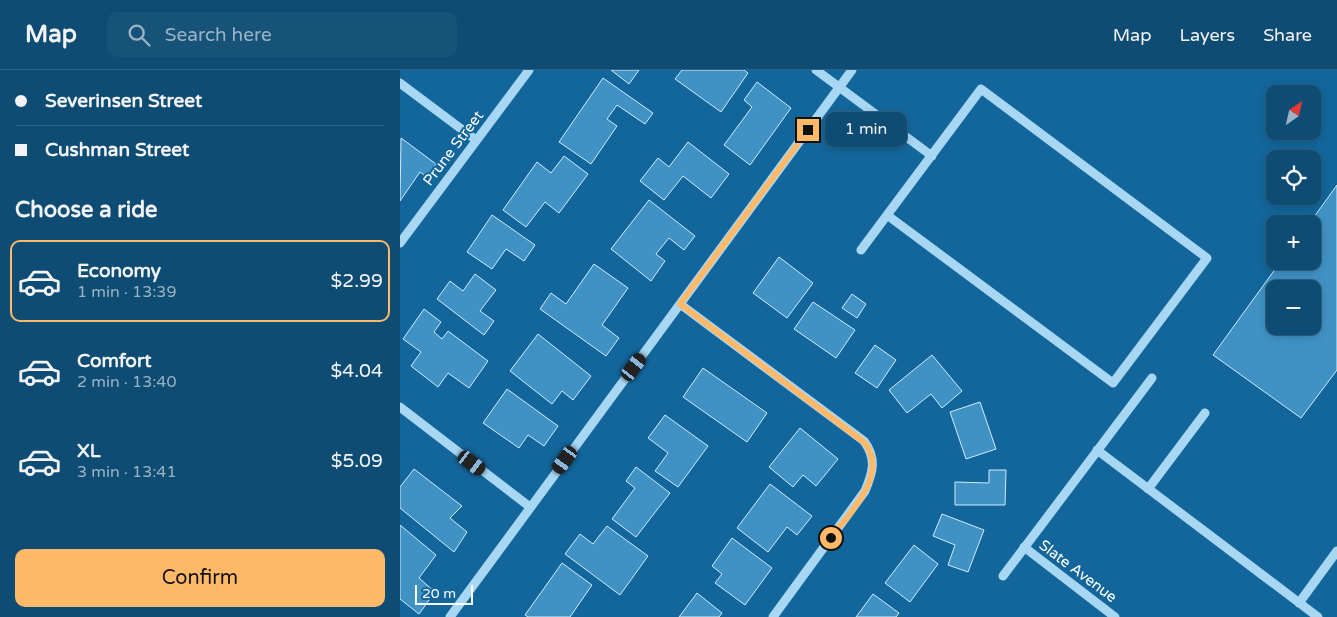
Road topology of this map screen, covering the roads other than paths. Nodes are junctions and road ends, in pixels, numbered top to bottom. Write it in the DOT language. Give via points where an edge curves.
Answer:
graph roads {
  1 [pos="529,70"];
  2 [pos="816,70"];
  3 [pos="852,70"];
  4 [pos="400,83"];
  5 [pos="839,87"];
  6 [pos="476,140"];
  7 [pos="932,156"];
  8 [pos="887,215"];
  9 [pos="400,243"];
  10 [pos="861,250"];
  11 [pos="680,304"];
  12 [pos="1152,378"];
  13 [pos="400,407"];
  14 [pos="1206,413"];
  15 [pos="1097,450"];
  16 [pos="1148,489"];
  17 [pos="530,507"];
  18 [pos="1024,548"];
  19 [pos="1337,551"];
  20 [pos="1003,576"];
  21 [pos="1299,603"];
  22 [pos="450,617"];
  23 [pos="773,617"];
  24 [pos="1115,617"];
  25 [pos="1318,617"];
  1 -- 6 [label="street, Prune Street"];
  2 -- 5 [label="street"];
  3 -- 5 [label="street"];
  4 -- 6 [label="street"];
  5 -- 7 [label="street"];
  5 -- 11 [label="street"];
  6 -- 9 [label="street, Prune Street"];
  7 -- 8 [label="street"];
  7 -- 8 [label="street" via="981,89 1207,258 1113,383"];
  8 -- 10 [label="street"];
  11 -- 17 [label="street"];
  11 -- 23 [label="street" via="864,442 872,455 873,473 866,491"];
  12 -- 15 [label="street"];
  13 -- 17 [label="street"];
  14 -- 16 [label="street"];
  15 -- 16 [label="street"];
  15 -- 18 [label="street"];
  16 -- 21 [label="street"];
  17 -- 22 [label="street"];
  18 -- 20 [label="street"];
  18 -- 24 [label="street, Slate Avenue"];
  19 -- 21 [label="street"];
  21 -- 25 [label="street"];
}
